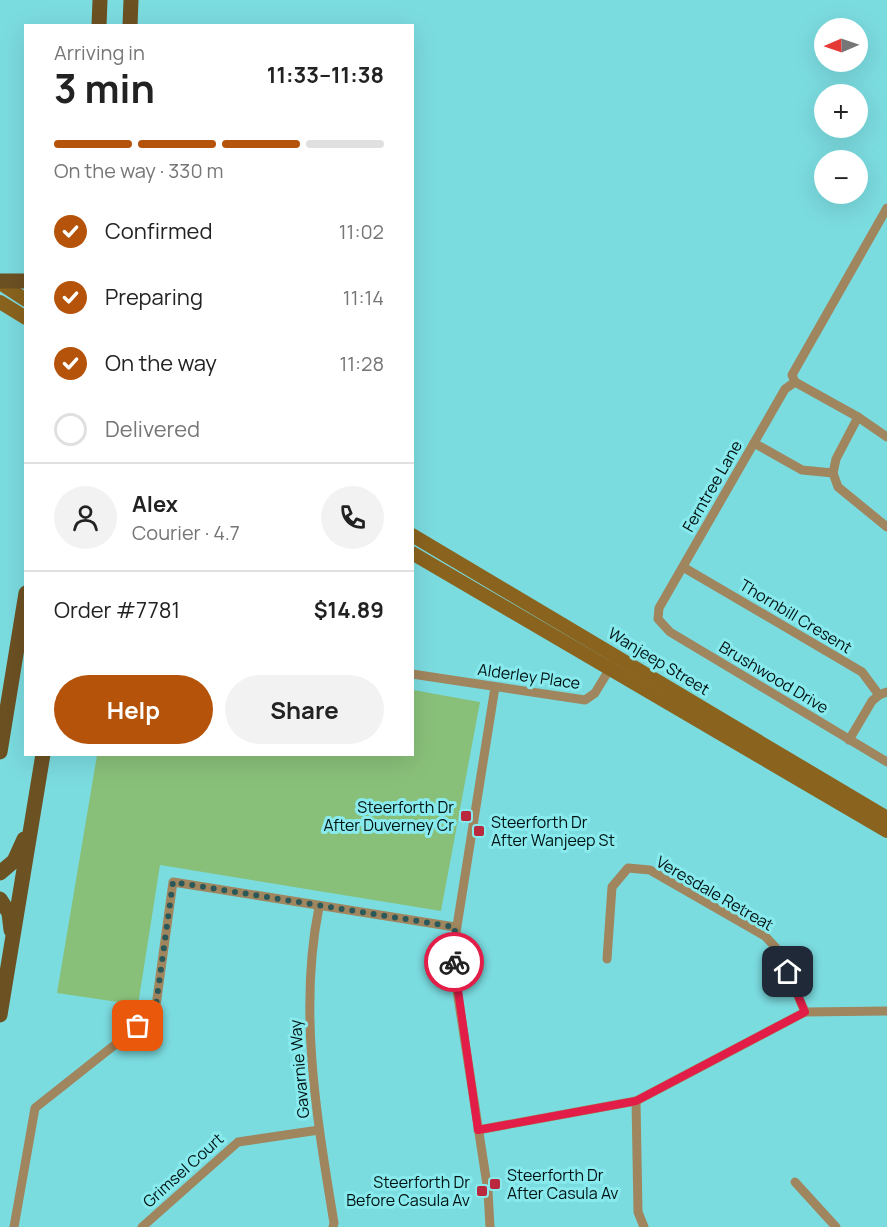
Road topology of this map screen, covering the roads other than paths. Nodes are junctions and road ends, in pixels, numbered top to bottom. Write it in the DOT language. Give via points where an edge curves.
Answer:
graph roads {
  1 [pos="100,0"];
  2 [pos="131,0"];
  3 [pos="99,24"];
  4 [pos="130,24"];
  5 [pos="887,208"];
  6 [pos="24,281"];
  7 [pos="0,282"];
  8 [pos="24,299"];
  9 [pos="0,302"];
  10 [pos="24,317"];
  11 [pos="795,382"];
  12 [pos="858,417"];
  13 [pos="887,437"];
  14 [pos="754,443"];
  15 [pos="833,473"];
  16 [pos="887,527"];
  17 [pos="414,536"];
  18 [pos="414,554"];
  19 [pos="683,567"];
  20 [pos="24,605"];
  21 [pos="659,608"];
  22 [pos="618,655"];
  23 [pos="610,669"];
  24 [pos="414,674"];
  25 [pos="495,687"];
  26 [pos="883,694"];
  27 [pos="849,740"];
  28 [pos="0,752"];
  29 [pos="43,756"];
  30 [pos="887,762"];
  31 [pos="34,811"];
  32 [pos="887,818"];
  33 [pos="887,831"];
  34 [pos="0,873"];
  35 [pos="0,899"];
  36 [pos="319,907"];
  37 [pos="455,927"];
  38 [pos="12,944"];
  39 [pos="607,959"];
  40 [pos="887,1011"];
  41 [pos="805,1012"];
  42 [pos="0,1014"];
  43 [pos="636,1101"];
  44 [pos="319,1130"];
  45 [pos="478,1130"];
  46 [pos="795,1182"];
  47 [pos="14,1227"];
  48 [pos="141,1227"];
  49 [pos="333,1227"];
  50 [pos="490,1227"];
  51 [pos="644,1227"];
  52 [pos="836,1227"];
  1 -- 3 [label="main road"];
  2 -- 4 [label="main road"];
  5 -- 11 [label="street" via="792,375"];
  6 -- 7 [label="main road"];
  7 -- 8 [label="main road"];
  9 -- 10 [label="main road"];
  11 -- 12 [label="street"];
  11 -- 14 [label="street, Ferntree Lane" via="785,389"];
  12 -- 13 [label="street"];
  12 -- 15 [label="street"];
  14 -- 15 [label="street" via="802,470"];
  14 -- 19 [label="street, Ferntree Lane"];
  15 -- 16 [label="street" via="838,487"];
  17 -- 22 [label="main road, Wanjeep Street"];
  18 -- 23 [label="main road, Wanjeep Street"];
  19 -- 21 [label="street, Ferntree Lane"];
  19 -- 26 [label="street, Thornbill Cresent" via="862,672"];
  20 -- 28 [label="main road"];
  21 -- 27 [label="street, Brushwood Drive" via="658,619 670,632"];
  22 -- 23 [label="street, Alderley Place"];
  22 -- 32 [label="main road, Wanjeep Street"];
  23 -- 25 [label="street, Alderley Place" via="595,693 585,700"];
  23 -- 33 [label="main road, Wanjeep Street"];
  24 -- 25 [label="street, Alderley Place"];
  25 -- 37 [label="street"];
  26 -- 27 [label="street" via="872,701"];
  27 -- 30 [label="street, Brushwood Drive"];
  29 -- 31 [label="main road"];
  31 -- 34 [label="main road" via="14,861"];
  31 -- 38 [label="main road"];
  35 -- 38 [label="main road" via="9,913"];
  36 -- 37 [label="street"];
  36 -- 44 [label="street, Gavarnie Way" via="309,999"];
  36 -- 47 [label="street" via="173,882 155,1012 34,1108"];
  37 -- 45 [label="street" via="454,971"];
  38 -- 42 [label="main road"];
  39 -- 41 [label="street, Veresdale Retreat" via="612,887 628,868 650,870 765,936 778,950"];
  40 -- 41 [label="street"];
  41 -- 43 [label="street"];
  43 -- 45 [label="street"];
  43 -- 51 [label="street" via="638,1212"];
  44 -- 48 [label="street, Grimsel Court" via="237,1142"];
  44 -- 49 [label="street, Gavarnie Way"];
  45 -- 50 [label="street"];
  46 -- 52 [label="street"];
}
